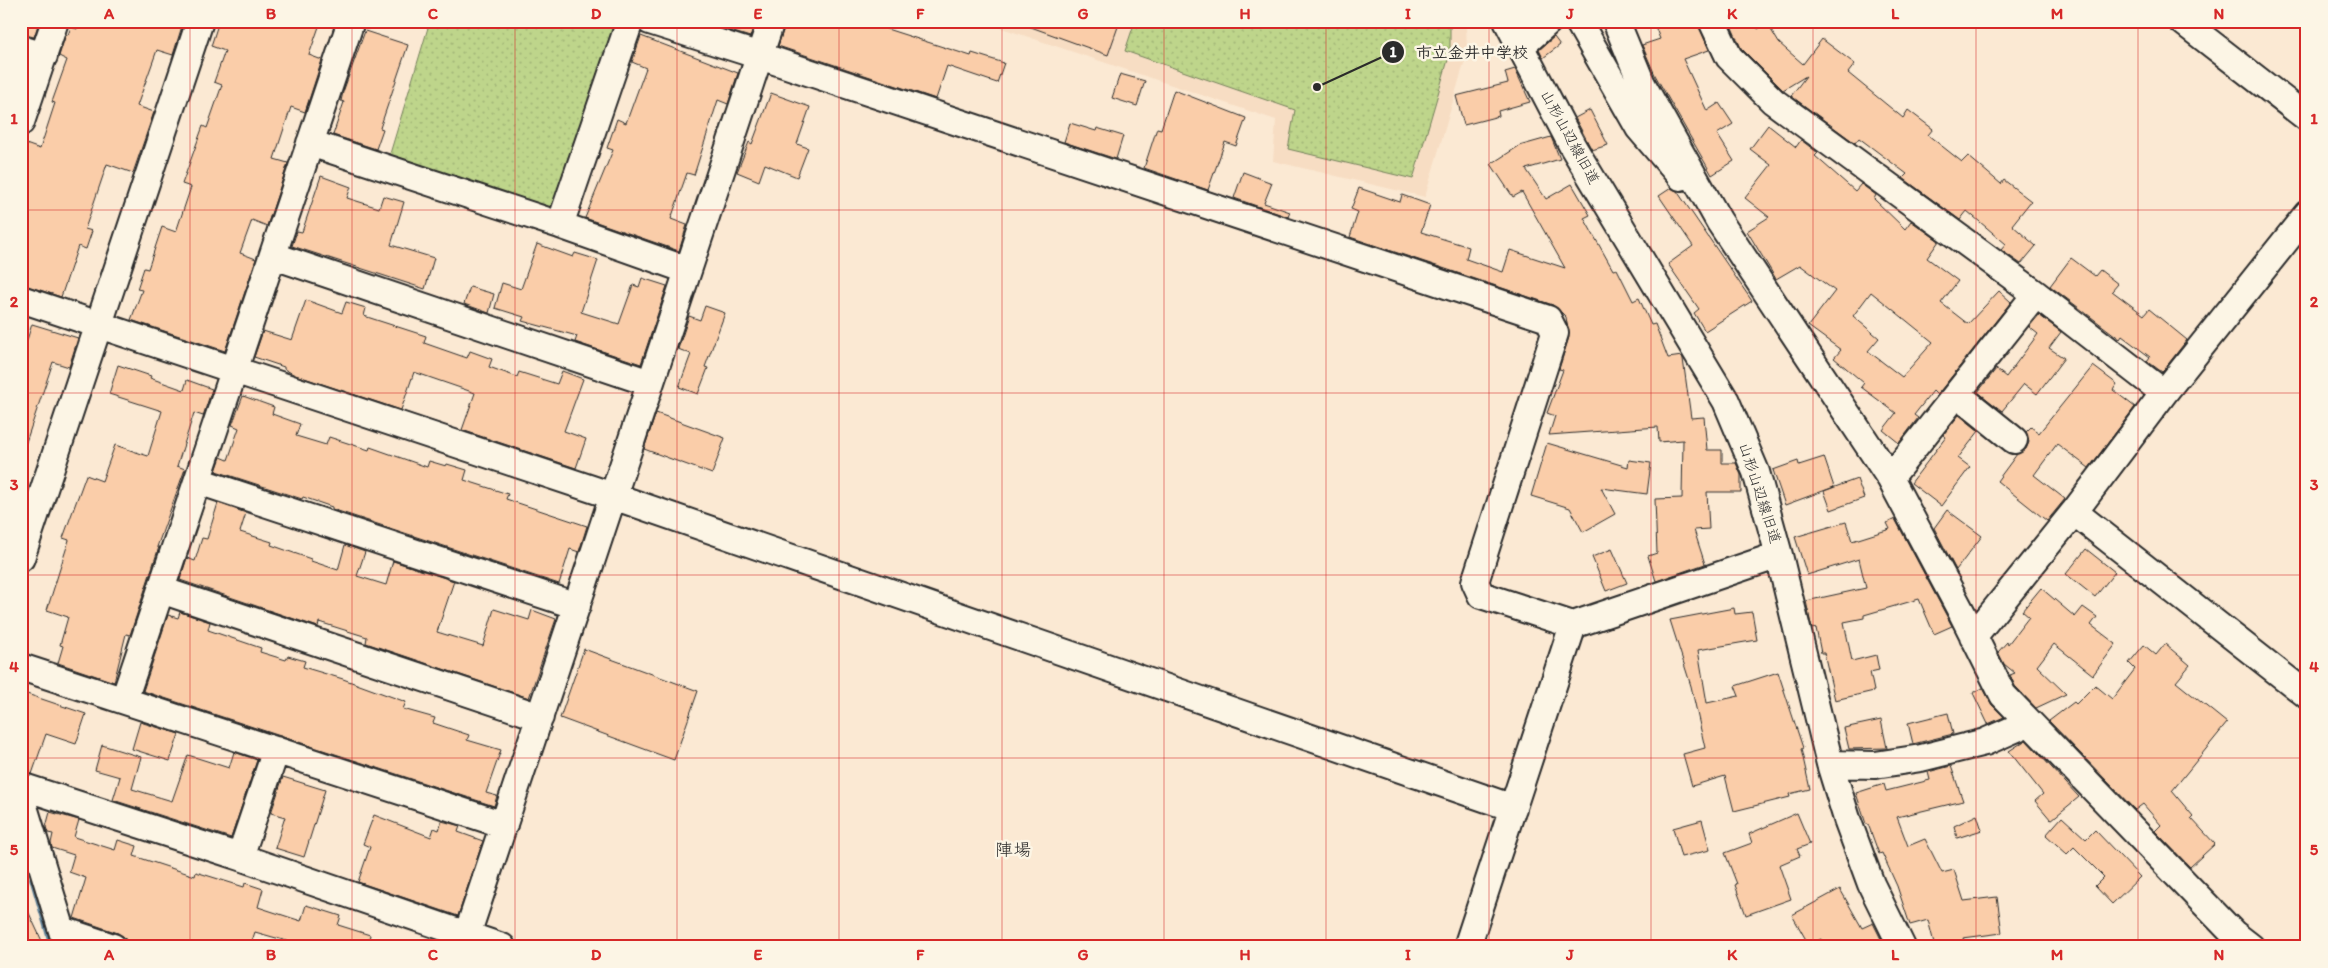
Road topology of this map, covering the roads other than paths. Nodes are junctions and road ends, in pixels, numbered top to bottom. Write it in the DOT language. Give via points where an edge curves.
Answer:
graph roads {
  1 [pos="55,21"];
  2 [pos="200,21"];
  3 [pos="351,21"];
  4 [pos="630,21"];
  5 [pos="650,21"];
  6 [pos="771,21"];
  7 [pos="1507,21"];
  8 [pos="1550,21"];
  9 [pos="1578,21"];
  10 [pos="1616,21"];
  11 [pos="1712,21"];
  12 [pos="2182,21"];
  13 [pos="1520,47"];
  14 [pos="32,53"];
  15 [pos="760,56"];
  16 [pos="2307,118"];
  17 [pos="21,122"];
  18 [pos="310,143"];
  19 [pos="2307,214"];
  20 [pos="1719,221"];
  21 [pos="560,225"];
  22 [pos="274,256"];
  23 [pos="687,270"];
  24 [pos="2036,294"];
  25 [pos="21,299"];
  26 [pos="100,324"];
  27 [pos="235,370"];
  28 [pos="650,383"];
  29 [pos="2164,393"];
  30 [pos="1957,394"];
  31 [pos="2014,440"];
  32 [pos="1890,478"];
  33 [pos="198,481"];
  34 [pos="613,496"];
  35 [pos="2074,512"];
  36 [pos="1779,555"];
  37 [pos="21,558"];
  38 [pos="161,590"];
  39 [pos="576,606"];
  40 [pos="1573,625"];
  41 [pos="1973,637"];
  42 [pos="21,667"];
  43 [pos="2307,695"];
  44 [pos="124,700"];
  45 [pos="540,717"];
  46 [pos="2028,722"];
  47 [pos="276,750"];
  48 [pos="1830,764"];
  49 [pos="21,786"];
  50 [pos="21,797"];
  51 [pos="1513,808"];
  52 [pos="504,825"];
  53 [pos="240,857"];
  54 [pos="65,938"];
  55 [pos="465,941"];
  56 [pos="113,947"];
  57 [pos="502,947"];
  58 [pos="1467,947"];
  59 [pos="1902,947"];
  60 [pos="2251,947"];
  1 -- 14 [label="street"];
  2 -- 26 [label="street"];
  3 -- 18 [label="street"];
  4 -- 21 [label="street"];
  5 -- 15 [label="street"];
  6 -- 15 [label="street"];
  7 -- 13 [label="street, 山形山辺線旧道"];
  8 -- 13 [label="street"];
  9 -- 20 [label="street" via="1639,128"];
  10 -- 20 [label="street" via="1641,82"];
  11 -- 24 [label="street" via="1729,57 1773,100"];
  12 -- 16 [label="street"];
  13 -- 36 [label="street, 山形山辺線旧道" via="1574,147 1726,401 1756,472"];
  14 -- 17 [label="street"];
  15 -- 23 [label="street"];
  15 -- 40 [label="street" via="1548,319 1555,333 1475,582 1481,595"];
  18 -- 21 [label="street"];
  18 -- 22 [label="street"];
  19 -- 29 [label="street"];
  20 -- 32 [label="street"];
  21 -- 23 [label="street"];
  22 -- 27 [label="street"];
  22 -- 28 [label="street"];
  23 -- 28 [label="street"];
  24 -- 29 [label="street"];
  24 -- 30 [label="street"];
  25 -- 26 [label="street"];
  26 -- 27 [label="street"];
  26 -- 37 [label="street"];
  27 -- 33 [label="street"];
  27 -- 34 [label="street"];
  28 -- 34 [label="street"];
  29 -- 35 [label="street"];
  30 -- 31 [label="street"];
  30 -- 32 [label="street"];
  32 -- 41 [label="street"];
  33 -- 38 [label="street"];
  33 -- 39 [label="street"];
  34 -- 39 [label="street"];
  34 -- 51 [label="street"];
  35 -- 41 [label="street"];
  35 -- 43 [label="street"];
  36 -- 40 [label="street"];
  36 -- 48 [label="street, 山形山辺線旧道"];
  38 -- 44 [label="street"];
  38 -- 45 [label="street"];
  39 -- 45 [label="street"];
  40 -- 51 [label="street"];
  41 -- 46 [label="street" via="2003,695"];
  42 -- 44 [label="street"];
  44 -- 47 [label="street"];
  45 -- 52 [label="street"];
  46 -- 48 [label="street" via="1986,742 1921,758 1875,765"];
  46 -- 60 [label="street" via="2233,933"];
  47 -- 52 [label="street"];
  47 -- 53 [label="street"];
  48 -- 59 [label="street, 山形山辺線旧道" via="1871,884"];
  49 -- 53 [label="street"];
  50 -- 54 [label="street"];
  51 -- 58 [label="street"];
  52 -- 55 [label="street"];
  53 -- 55 [label="street"];
  54 -- 56 [label="street"];
  55 -- 57 [label="street"];
}
